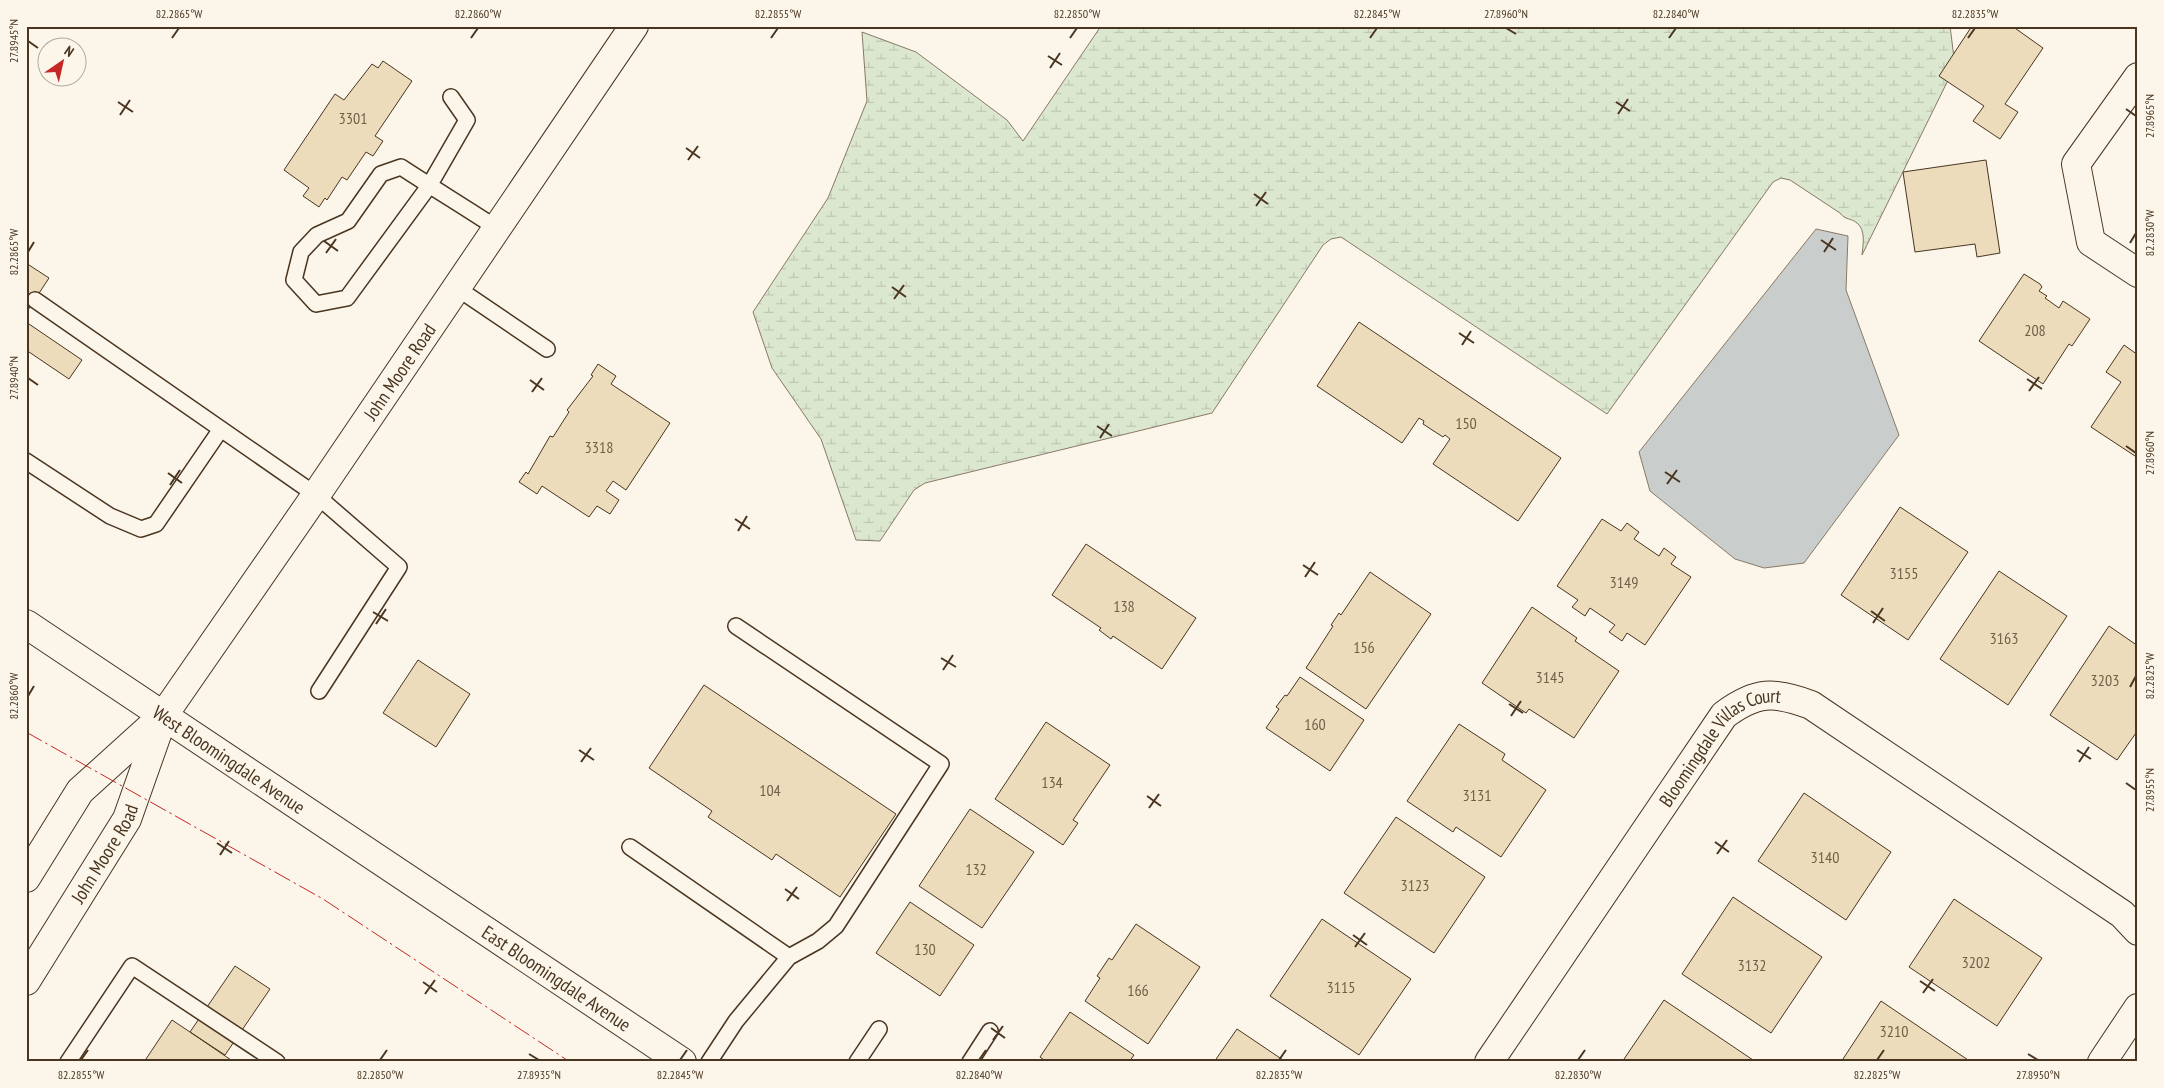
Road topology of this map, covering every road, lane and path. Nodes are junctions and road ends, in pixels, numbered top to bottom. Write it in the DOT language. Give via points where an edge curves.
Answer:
graph roads {
  1 [pos="634,26"];
  2 [pos="2138,77"];
  3 [pos="451,97"];
  4 [pos="429,186"];
  5 [pos="498,229"];
  6 [pos="2138,273"];
  7 [pos="456,288"];
  8 [pos="35,300"];
  9 [pos="547,349"];
  10 [pos="221,429"];
  11 [pos="26,461"];
  12 [pos="316,496"];
  13 [pos="26,624"];
  14 [pos="736,626"];
  15 [pos="319,691"];
  16 [pos="163,716"];
  17 [pos="630,847"];
  18 [pos="26,878"];
  19 [pos="430,895"];
  20 [pos="2138,931"];
  21 [pos="789,956"];
  22 [pos="26,982"];
  23 [pos="2138,1008"];
  24 [pos="880,1029"];
  25 [pos="990,1031"];
  26 [pos="68,1062"];
  27 [pos="277,1062"];
  28 [pos="682,1062"];
  29 [pos="709,1062"];
  30 [pos="858,1062"];
  31 [pos="970,1062"];
  32 [pos="1489,1062"];
  33 [pos="2102,1062"];
  1 -- 5 [label="street, John Moore Road"];
  2 -- 6 [label="street" via="2076,164 2091,242"];
  3 -- 4 [label="lane" via="467,120"];
  4 -- 4 [label="lane" via="401,167 381,174 348,221 317,235 301,252 294,280 316,304 347,298"];
  4 -- 5 [label="lane"];
  5 -- 7 [label="street, John Moore Road"];
  7 -- 9 [label="lane"];
  7 -- 12 [label="street, John Moore Road"];
  8 -- 10 [label="lane"];
  10 -- 11 [label="lane" via="156,524 141,529 110,516"];
  10 -- 12 [label="lane"];
  12 -- 15 [label="lane" via="400,567"];
  12 -- 16 [label="street, John Moore Road"];
  13 -- 16 [label="street, West Bloomingdale Avenue"];
  14 -- 21 [label="lane" via="941,764 836,926 818,941"];
  16 -- 18 [label="street, John Moore Road" via="80,791"];
  16 -- 19 [label="street, West Bloomingdale Avenue"];
  16 -- 22 [label="street, John Moore Road" via="126,819"];
  17 -- 21 [label="lane"];
  19 -- 28 [label="street, East Bloomingdale Avenue"];
  20 -- 32 [label="street, Bloomingdale Villas Court" via="2122,914 1811,705 1786,696 1766,695 1742,701 1724,715"];
  21 -- 29 [label="lane" via="736,1021"];
  23 -- 33 [label="street"];
  24 -- 30 [label="lane"];
  25 -- 31 [label="lane"];
  26 -- 27 [label="lane" via="132,966"];
}
